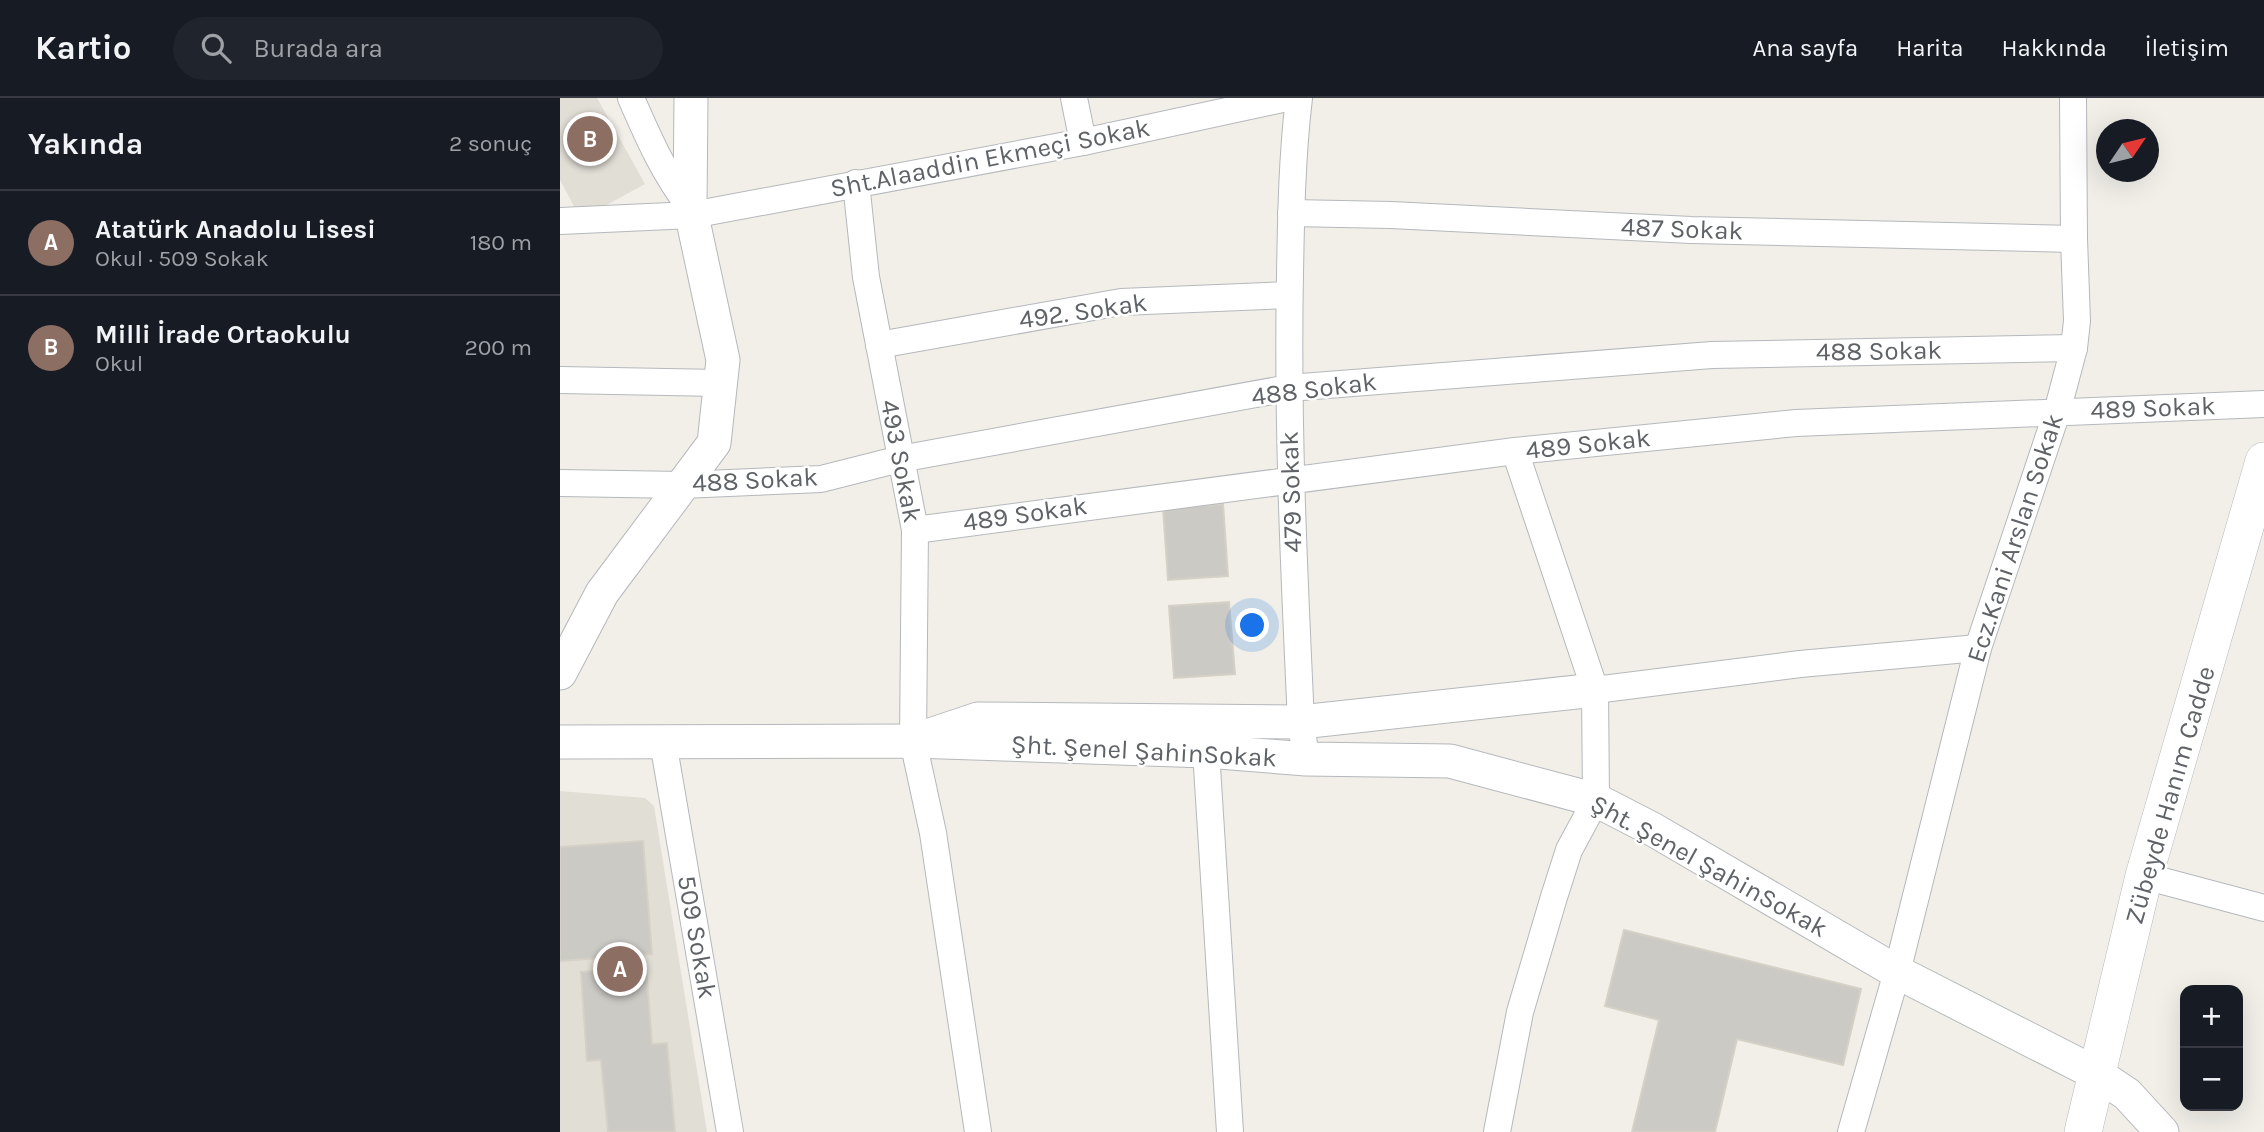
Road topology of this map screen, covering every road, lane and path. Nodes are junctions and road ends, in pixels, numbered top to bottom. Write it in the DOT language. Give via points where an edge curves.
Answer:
graph roads {
  1 [pos="631,98"];
  2 [pos="691,98"];
  3 [pos="1074,98"];
  4 [pos="1287,98"];
  5 [pos="1298,98"];
  6 [pos="2073,98"];
  7 [pos="1083,142"];
  8 [pos="856,183"];
  9 [pos="691,211"];
  10 [pos="1291,213"];
  11 [pos="560,220"];
  12 [pos="2074,239"];
  13 [pos="1289,295"];
  14 [pos="879,345"];
  15 [pos="2074,348"];
  16 [pos="560,380"];
  17 [pos="720,383"];
  18 [pos="1289,388"];
  19 [pos="2264,404"];
  20 [pos="2057,412"];
  21 [pos="1515,451"];
  22 [pos="900,458"];
  23 [pos="2264,461"];
  24 [pos="1290,480"];
  25 [pos="560,482"];
  26 [pos="682,485"];
  27 [pos="915,530"];
  28 [pos="1978,648"];
  29 [pos="560,673"];
  30 [pos="1595,690"];
  31 [pos="1301,722"];
  32 [pos="663,741"];
  33 [pos="913,741"];
  34 [pos="560,743"];
  35 [pos="1206,751"];
  36 [pos="1306,759"];
  37 [pos="1596,800"];
  38 [pos="2144,876"];
  39 [pos="2264,908"];
  40 [pos="1897,971"];
  41 [pos="2097,1073"];
  42 [pos="730,1132"];
  43 [pos="978,1132"];
  44 [pos="1230,1132"];
  45 [pos="1497,1132"];
  46 [pos="1851,1132"];
  47 [pos="2083,1132"];
  48 [pos="2162,1132"];
  1 -- 9 [label="street" via="658,158"];
  2 -- 9 [label="street"];
  3 -- 7 [label="street"];
  4 -- 7 [label="street, Sht.Alaaddin Ekmeçi Sokak"];
  5 -- 10 [label="street, 479 Sokak"];
  6 -- 12 [label="street, Ecz.Kani Arslan Sokak"];
  7 -- 8 [label="street, Sht.Alaaddin Ekmeçi Sokak"];
  8 -- 9 [label="street, Sht.Alaaddin Ekmeçi Sokak"];
  8 -- 14 [label="street, 493 Sokak"];
  9 -- 11 [label="street, Sht.Alaaddin Ekmeçi Sokak"];
  9 -- 17 [label="street" via="723,360"];
  10 -- 12 [label="street, 487 Sokak" via="1692,230"];
  10 -- 13 [label="street, 479 Sokak"];
  12 -- 15 [label="street, Ecz.Kani Arslan Sokak"];
  13 -- 14 [label="street, 492. Sokak" via="1121,302"];
  13 -- 18 [label="street, 479 Sokak"];
  14 -- 22 [label="street, 493 Sokak"];
  15 -- 18 [label="street, 488 Sokak" via="1712,355"];
  15 -- 20 [label="street, Ecz.Kani Arslan Sokak"];
  16 -- 17 [label="street"];
  17 -- 26 [label="street" via="714,443"];
  18 -- 22 [label="street, 488 Sokak"];
  18 -- 24 [label="street, 479 Sokak"];
  19 -- 20 [label="street, 489 Sokak"];
  20 -- 21 [label="street, 489 Sokak" via="1796,423"];
  20 -- 28 [label="street, Ecz.Kani Arslan Sokak"];
  21 -- 24 [label="street, 489 Sokak"];
  21 -- 30 [label="street"];
  22 -- 26 [label="street, 488 Sokak" via="821,478"];
  22 -- 27 [label="street, 493 Sokak"];
  23 -- 38 [label="main road, Zübeyde Hanım Cadde"];
  24 -- 27 [label="street, 489 Sokak"];
  24 -- 31 [label="street, 479 Sokak"];
  25 -- 26 [label="street, 488 Sokak"];
  26 -- 29 [label="street" via="603,593"];
  27 -- 33 [label="street, 493 Sokak"];
  28 -- 30 [label="street"];
  28 -- 40 [label="street, Ecz.Kani Arslan Sokak"];
  30 -- 31 [label="street, Şht. Şenel ŞahinSokak"];
  30 -- 37 [label="street"];
  31 -- 33 [label="street, Şht. Şenel ŞahinSokak" via="978,719"];
  31 -- 36 [label="street, 479 Sokak"];
  32 -- 33 [label="street, Şht. Şenel ŞahinSokak"];
  32 -- 34 [label="street, Şht. Şenel ŞahinSokak"];
  32 -- 42 [label="street, 509 Sokak"];
  33 -- 35 [label="street, Şht. Şenel ŞahinSokak"];
  33 -- 43 [label="street, 493 Sokak" via="933,833"];
  35 -- 36 [label="street, Şht. Şenel ŞahinSokak"];
  35 -- 44 [label="street"];
  36 -- 37 [label="street, Şht. Şenel ŞahinSokak" via="1450,761"];
  37 -- 40 [label="street, Şht. Şenel ŞahinSokak"];
  37 -- 45 [label="street" via="1569,850 1554,897 1520,1013"];
  38 -- 39 [label="street"];
  38 -- 41 [label="main road, Zübeyde Hanım Cadde"];
  40 -- 41 [label="street, Şht. Şenel ŞahinSokak"];
  40 -- 46 [label="street, Ecz.Kani Arslan Sokak"];
  41 -- 47 [label="main road, Zübeyde Hanım Cadde"];
  41 -- 48 [label="street, Şht. Şenel ŞahinSokak" via="2127,1094"];
}
